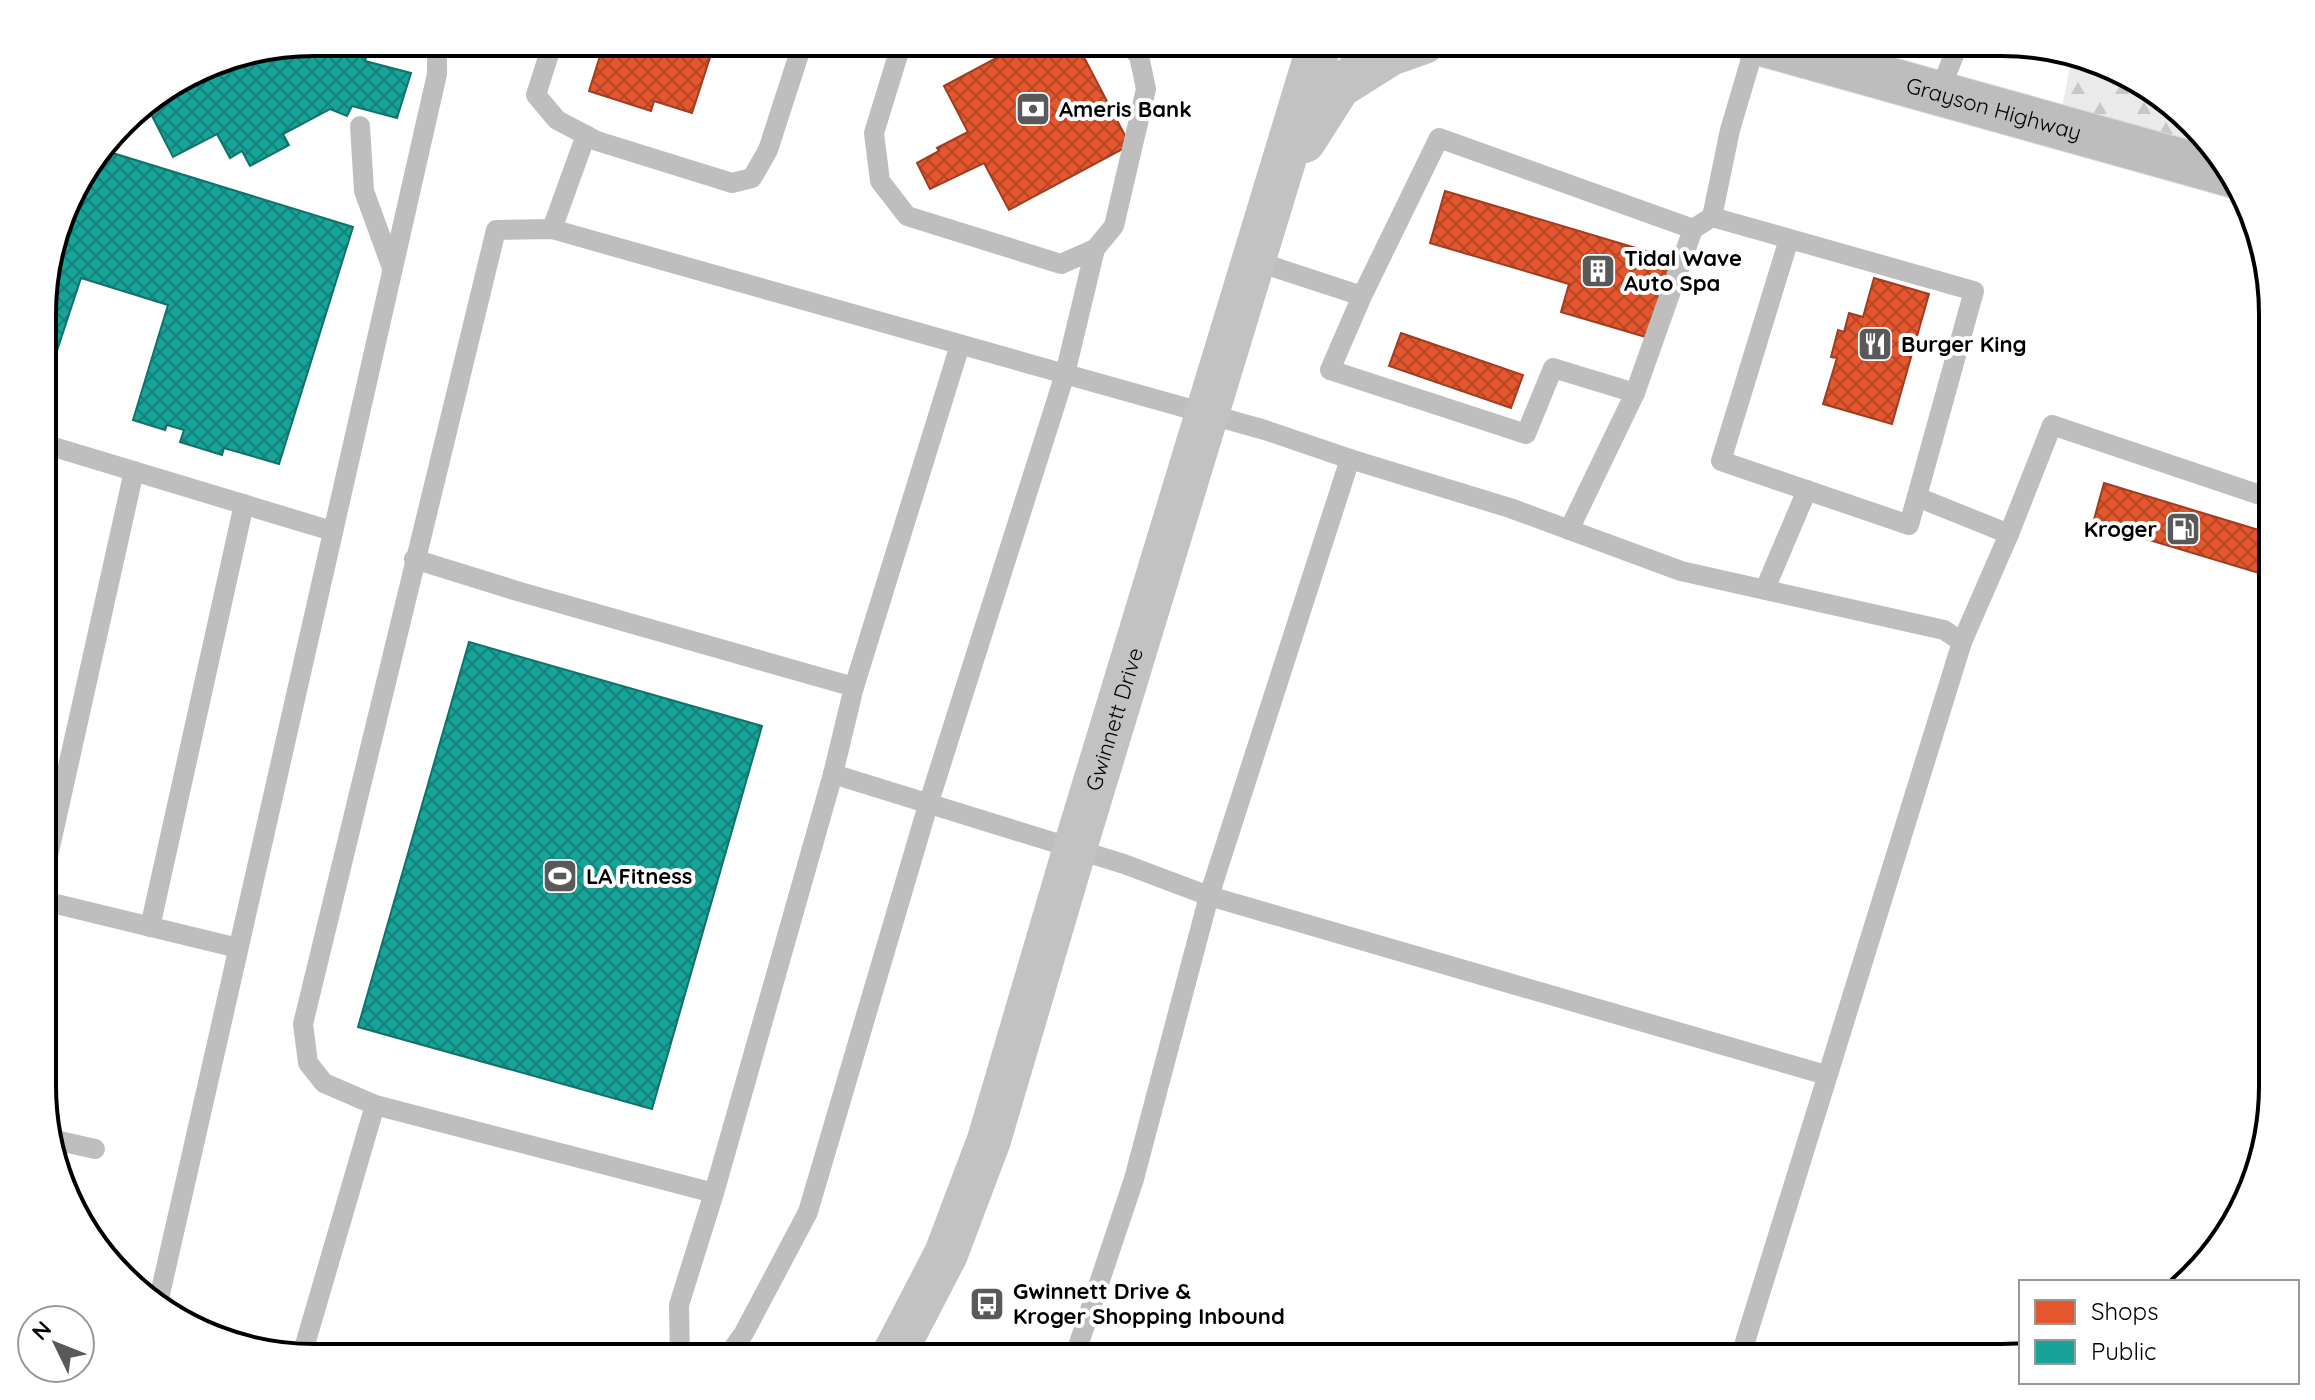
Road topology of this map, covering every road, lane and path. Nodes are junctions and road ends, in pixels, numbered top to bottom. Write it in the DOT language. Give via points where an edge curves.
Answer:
graph roads {
  1 [pos="1307,56"];
  2 [pos="1386,56"];
  3 [pos="1752,56"];
  4 [pos="1807,56"];
  5 [pos="1953,56"];
  6 [pos="437,57"];
  7 [pos="548,57"];
  8 [pos="798,57"];
  9 [pos="897,57"];
  10 [pos="1139,57"];
  11 [pos="1939,93"];
  12 [pos="360,126"];
  13 [pos="586,135"];
  14 [pos="2215,170"];
  15 [pos="1274,186"];
  16 [pos="1712,217"];
  17 [pos="552,229"];
  18 [pos="1693,229"];
  19 [pos="1789,239"];
  20 [pos="1095,249"];
  21 [pos="1252,260"];
  22 [pos="392,268"];
  23 [pos="1362,296"];
  24 [pos="960,345"];
  25 [pos="1065,374"];
  26 [pos="1635,393"];
  27 [pos="1207,414"];
  28 [pos="56,448"];
  29 [pos="1350,459"];
  30 [pos="134,471"];
  31 [pos="1807,490"];
  32 [pos="2258,494"];
  33 [pos="1917,497"];
  34 [pos="244,504"];
  35 [pos="1569,530"];
  36 [pos="332,531"];
  37 [pos="2009,534"];
  38 [pos="414,559"];
  39 [pos="1765,589"];
  40 [pos="1962,642"];
  41 [pos="854,687"];
  42 [pos="833,774"];
  43 [pos="928,805"];
  44 [pos="56,820"];
  45 [pos="1074,851"];
  46 [pos="1209,896"];
  47 [pos="56,904"];
  48 [pos="150,927"];
  49 [pos="238,948"];
  50 [pos="1826,1075"];
  51 [pos="375,1105"];
  52 [pos="62,1142"];
  53 [pos="95,1149"];
  54 [pos="714,1193"];
  55 [pos="160,1293"];
  56 [pos="305,1343"];
  57 [pos="1745,1343"];
  58 [pos="680,1344"];
  59 [pos="736,1344"];
  60 [pos="899,1344"];
  61 [pos="1079,1344"];
  1 -- 15 [label="street, Gwinnett Drive"];
  2 -- 15 [label="street" via="1339,86"];
  3 -- 16 [label="lane"];
  4 -- 11 [label="main road, Grayson Highway"];
  5 -- 11 [label="lane"];
  6 -- 22 [label="lane"];
  7 -- 13 [label="lane" via="536,95 557,120"];
  8 -- 13 [label="lane" via="768,150 752,178 732,183"];
  9 -- 20 [label="lane" via="874,133 880,181 907,216 1061,264"];
  10 -- 20 [label="lane" via="1146,89 1114,226"];
  11 -- 14 [label="main road, Grayson Highway"];
  12 -- 22 [label="lane" via="364,191"];
  13 -- 17 [label="lane"];
  15 -- 21 [label="street, Gwinnett Drive"];
  16 -- 18 [label="lane"];
  16 -- 19 [label="lane"];
  17 -- 24 [label="lane"];
  17 -- 38 [label="lane" via="496,230"];
  18 -- 23 [label="lane" via="1439,138"];
  18 -- 26 [label="lane"];
  19 -- 31 [label="lane" via="1721,461"];
  19 -- 33 [label="lane" via="1974,291"];
  20 -- 25 [label="lane"];
  21 -- 23 [label="lane"];
  21 -- 27 [label="street, Gwinnett Drive"];
  22 -- 36 [label="lane"];
  23 -- 26 [label="lane" via="1330,370 1526,434 1553,368"];
  24 -- 25 [label="lane"];
  24 -- 41 [label="lane"];
  25 -- 27 [label="lane"];
  25 -- 43 [label="lane"];
  26 -- 35 [label="lane"];
  27 -- 29 [label="lane"];
  27 -- 45 [label="street, Gwinnett Drive"];
  28 -- 30 [label="lane"];
  29 -- 35 [label="lane"];
  29 -- 46 [label="lane"];
  30 -- 34 [label="lane"];
  30 -- 44 [label="lane"];
  31 -- 33 [label="lane" via="1909,525"];
  31 -- 39 [label="lane"];
  32 -- 37 [label="lane" via="2052,425"];
  33 -- 37 [label="lane"];
  34 -- 36 [label="lane"];
  34 -- 48 [label="lane"];
  35 -- 39 [label="lane" via="1681,571"];
  36 -- 49 [label="lane"];
  37 -- 40 [label="lane"];
  38 -- 41 [label="lane"];
  38 -- 51 [label="lane" via="303,1024 308,1063 324,1083"];
  39 -- 40 [label="lane" via="1944,630"];
  40 -- 50 [label="lane"];
  41 -- 42 [label="lane"];
  42 -- 43 [label="lane"];
  42 -- 54 [label="lane"];
  43 -- 45 [label="lane"];
  43 -- 59 [label="lane" via="808,1212"];
  45 -- 46 [label="lane"];
  45 -- 60 [label="street, Gwinnett Drive" via="989,1140 946,1254"];
  46 -- 50 [label="lane"];
  46 -- 61 [label="lane" via="1134,1179"];
  47 -- 48 [label="lane"];
  48 -- 49 [label="lane"];
  49 -- 55 [label="lane"];
  50 -- 57 [label="lane"];
  51 -- 54 [label="lane"];
  51 -- 56 [label="lane"];
  52 -- 53 [label="lane"];
  54 -- 58 [label="lane" via="679,1305"];
}
